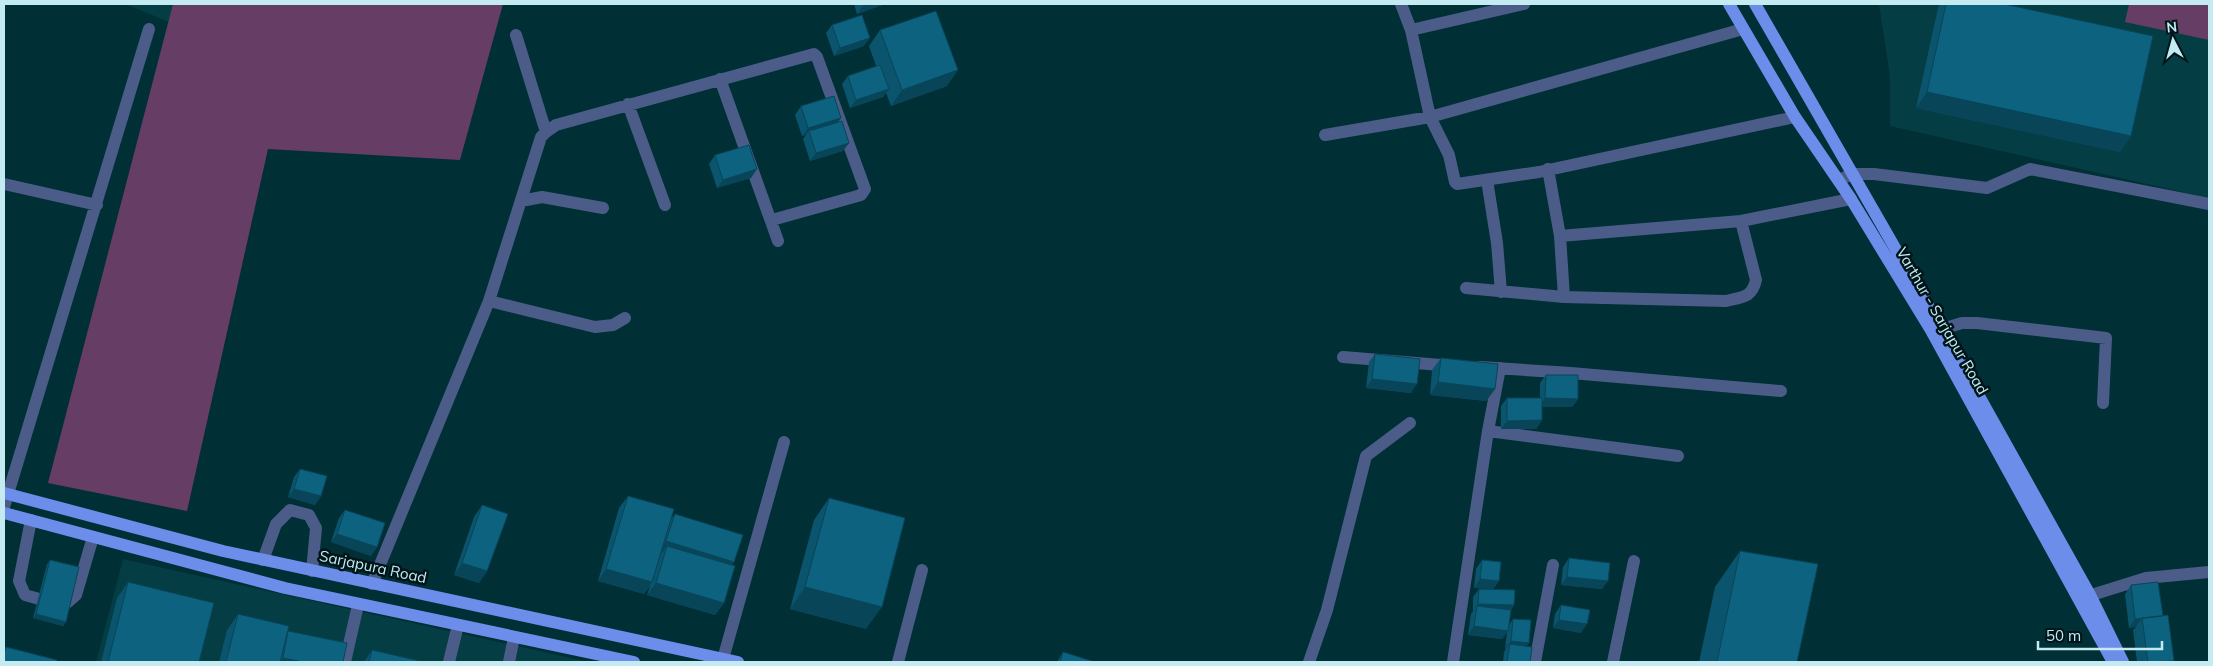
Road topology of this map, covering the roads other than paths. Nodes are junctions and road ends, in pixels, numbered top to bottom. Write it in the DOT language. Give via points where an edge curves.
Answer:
graph roads {
  1 [pos="1401,4"];
  2 [pos="1524,4"];
  3 [pos="1729,4"];
  4 [pos="1754,4"];
  5 [pos="1743,29"];
  6 [pos="149,30"];
  7 [pos="1411,30"];
  8 [pos="516,36"];
  9 [pos="720,79"];
  10 [pos="628,104"];
  11 [pos="1430,117"];
  12 [pos="1795,117"];
  13 [pos="546,132"];
  14 [pos="1325,135"];
  15 [pos="1548,169"];
  16 [pos="1853,174"];
  17 [pos="1487,180"];
  18 [pos="1838,180"];
  19 [pos="4,184"];
  20 [pos="1852,199"];
  21 [pos="521,201"];
  22 [pos="2209,204"];
  23 [pos="97,206"];
  24 [pos="665,206"];
  25 [pos="603,208"];
  26 [pos="772,220"];
  27 [pos="1740,221"];
  28 [pos="1560,236"];
  29 [pos="778,241"];
  30 [pos="1466,288"];
  31 [pos="1501,292"];
  32 [pos="1564,297"];
  33 [pos="489,301"];
  34 [pos="625,318"];
  35 [pos="1936,330"];
  36 [pos="1343,357"];
  37 [pos="1500,368"];
  38 [pos="1781,391"];
  39 [pos="2103,403"];
  40 [pos="1410,423"];
  41 [pos="1488,431"];
  42 [pos="784,442"];
  43 [pos="1678,456"];
  44 [pos="6,493"];
  45 [pos="4,507"];
  46 [pos="4,512"];
  47 [pos="31,520"];
  48 [pos="93,537"];
  49 [pos="263,560"];
  50 [pos="1634,561"];
  51 [pos="1553,565"];
  52 [pos="292,566"];
  53 [pos="922,570"];
  54 [pos="312,571"];
  55 [pos="2209,572"];
  56 [pos="372,584"];
  57 [pos="285,588"];
  58 [pos="2085,597"];
  59 [pos="358,605"];
  60 [pos="458,626"];
  61 [pos="514,637"];
  62 [pos="723,659"];
  63 [pos="345,662"];
  64 [pos="449,662"];
  65 [pos="509,662"];
  66 [pos="626,662"];
  67 [pos="738,662"];
  68 [pos="898,662"];
  69 [pos="1309,662"];
  70 [pos="1453,662"];
  71 [pos="1535,662"];
  72 [pos="1613,662"];
  73 [pos="2113,662"];
  74 [pos="2123,662"];
  1 -- 7 [label="street"];
  2 -- 7 [label="street"];
  3 -- 5 [label="main road, Varthur - Sarjapur Road"];
  4 -- 16 [label="main road, Varthur - Sarjapur Road"];
  5 -- 11 [label="street"];
  5 -- 12 [label="main road, Varthur - Sarjapur Road"];
  6 -- 23 [label="street"];
  7 -- 11 [label="street"];
  8 -- 13 [label="street"];
  9 -- 10 [label="street"];
  9 -- 26 [label="street"];
  9 -- 26 [label="street" via="811,53 817,57 864,193"];
  10 -- 13 [label="street" via="556,125"];
  10 -- 24 [label="street"];
  11 -- 14 [label="street"];
  11 -- 17 [label="street" via="1450,158 1455,182"];
  12 -- 15 [label="street"];
  12 -- 18 [label="main road, Varthur - Sarjapur Road"];
  13 -- 21 [label="street" via="541,137"];
  15 -- 17 [label="street"];
  15 -- 28 [label="street"];
  16 -- 18 [label="street"];
  16 -- 22 [label="street" via="1987,188 2030,169"];
  16 -- 35 [label="main road, Varthur - Sarjapur Road"];
  17 -- 31 [label="street"];
  18 -- 20 [label="main road, Varthur - Sarjapur Road"];
  19 -- 23 [label="street"];
  20 -- 27 [label="street"];
  20 -- 35 [label="main road, Varthur - Sarjapur Road"];
  21 -- 25 [label="street" via="542,197"];
  21 -- 33 [label="street"];
  23 -- 44 [label="street"];
  26 -- 29 [label="street"];
  27 -- 28 [label="street"];
  27 -- 32 [label="street" via="1756,280 1754,290 1745,297 1726,301"];
  28 -- 32 [label="street"];
  30 -- 31 [label="street"];
  31 -- 32 [label="street"];
  33 -- 34 [label="street" via="595,328 613,325"];
  33 -- 56 [label="street"];
  35 -- 39 [label="street" via="1976,323 2106,338"];
  35 -- 58 [label="main road, Varthur - Sarjapur Road"];
  36 -- 37 [label="street"];
  37 -- 38 [label="street"];
  37 -- 41 [label="street"];
  40 -- 69 [label="street" via="1366,456 1327,610"];
  41 -- 43 [label="street"];
  41 -- 70 [label="street"];
  42 -- 62 [label="street"];
  44 -- 45 [label="street"];
  44 -- 49 [label="main road, Sarjapura Road"];
  46 -- 47 [label="main road"];
  47 -- 48 [label="main road"];
  47 -- 48 [label="street" via="19,581 25,595 41,600 57,604 76,596"];
  48 -- 57 [label="main road"];
  49 -- 52 [label="main road, Sarjapura Road"];
  49 -- 54 [label="street" via="276,524 290,510 310,514 316,528"];
  50 -- 72 [label="street"];
  51 -- 71 [label="street"];
  52 -- 54 [label="main road, Sarjapura Road"];
  52 -- 57 [label="main road"];
  53 -- 68 [label="street"];
  54 -- 56 [label="main road, Sarjapura Road"];
  55 -- 58 [label="street" via="2146,578"];
  56 -- 62 [label="main road, Sarjapura Road"];
  57 -- 59 [label="main road"];
  58 -- 73 [label="main road, Varthur - Sarjapur Road"];
  58 -- 74 [label="main road, Varthur - Sarjapur Road"];
  59 -- 60 [label="main road"];
  59 -- 63 [label="street"];
  60 -- 61 [label="main road"];
  60 -- 64 [label="street"];
  61 -- 65 [label="street"];
  61 -- 66 [label="main road"];
  62 -- 67 [label="main road, Sarjapura Road"];
}
